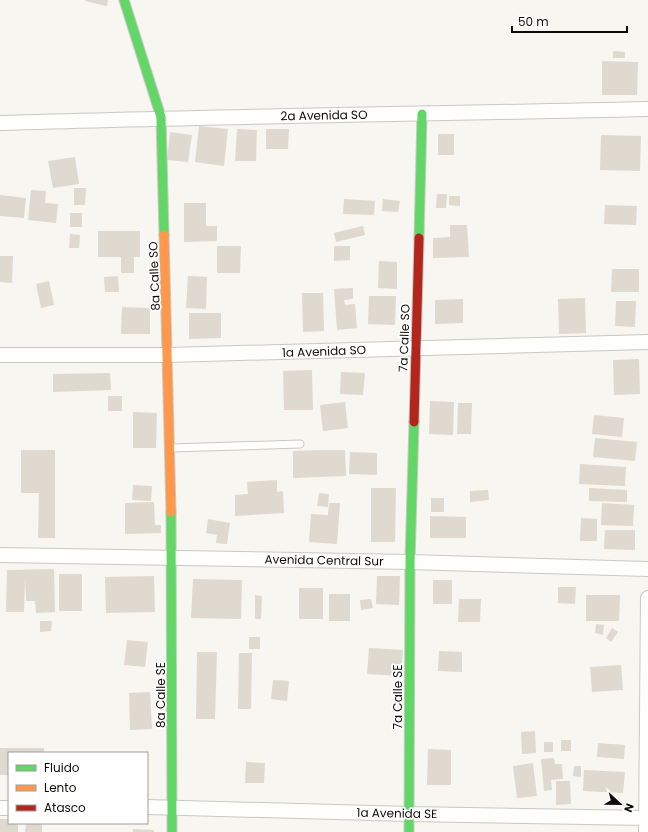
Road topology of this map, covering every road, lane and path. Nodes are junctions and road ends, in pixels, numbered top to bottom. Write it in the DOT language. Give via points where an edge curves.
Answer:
graph roads {
  1 [pos="124,0"];
  2 [pos="648,109"];
  3 [pos="422,114"];
  4 [pos="161,117"];
  5 [pos="0,123"];
  6 [pos="648,342"];
  7 [pos="415,349"];
  8 [pos="0,355"];
  9 [pos="168,355"];
  10 [pos="300,444"];
  11 [pos="170,448"];
  12 [pos="0,555"];
  13 [pos="172,558"];
  14 [pos="410,562"];
  15 [pos="648,569"];
  16 [pos="648,598"];
  17 [pos="173,806"];
  18 [pos="148,807"];
  19 [pos="409,814"];
  20 [pos="647,818"];
  21 [pos="172,832"];
  22 [pos="408,832"];
  23 [pos="646,832"];
  1 -- 4 [label="street, 8a Calle SO"];
  2 -- 3 [label="street, 2a Avenida SO"];
  3 -- 4 [label="street, 2a Avenida SO"];
  3 -- 7 [label="street, 7a Calle SO"];
  4 -- 5 [label="street, 2a Avenida SO"];
  4 -- 9 [label="street, 8a Calle SO"];
  6 -- 7 [label="street, 1a Avenida SO"];
  7 -- 9 [label="street, 1a Avenida SO"];
  7 -- 14 [label="street, 7a Calle SO"];
  8 -- 9 [label="street, 1a Avenida SO"];
  9 -- 11 [label="street, 8a Calle SO"];
  10 -- 11 [label="lane"];
  11 -- 13 [label="street, 8a Calle SO"];
  12 -- 13 [label="street, Avenida Central Sur"];
  13 -- 14 [label="street, Avenida Central Sur"];
  13 -- 17 [label="street, 8a Calle SE"];
  14 -- 15 [label="street, Avenida Central Sur"];
  14 -- 19 [label="street, 7a Calle SE"];
  16 -- 20 [label="street"];
  17 -- 18 [label="street, 1a Avenida SE"];
  17 -- 19 [label="street, 1a Avenida SE"];
  17 -- 21 [label="street, 8a Calle SE"];
  19 -- 20 [label="street, 1a Avenida SE"];
  19 -- 22 [label="street, 7a Calle SE"];
  20 -- 23 [label="street"];
}
